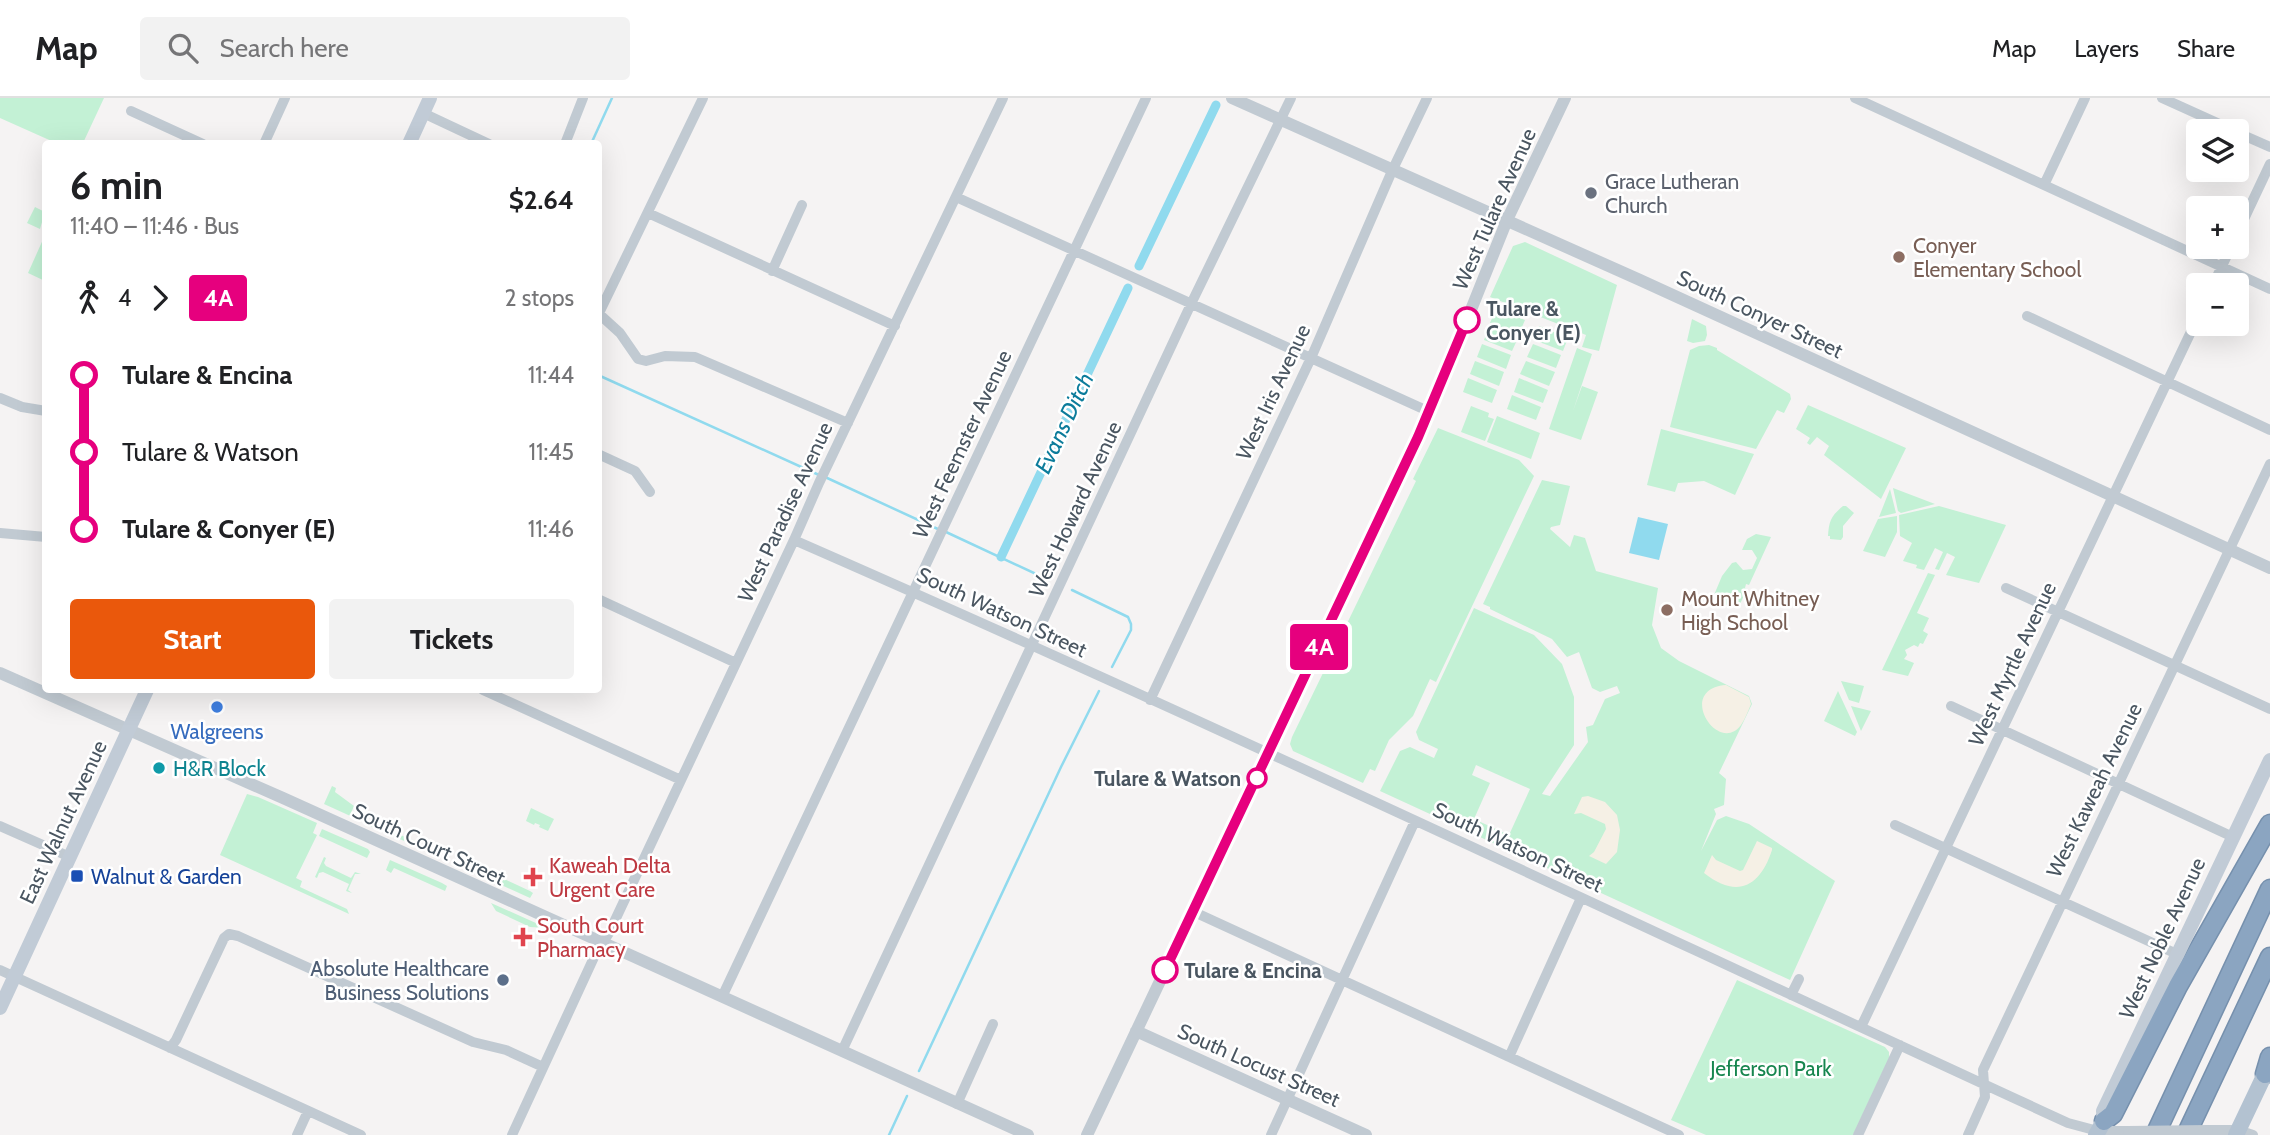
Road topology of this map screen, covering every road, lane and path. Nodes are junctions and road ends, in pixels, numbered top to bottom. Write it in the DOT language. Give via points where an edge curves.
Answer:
graph roads {
  1 [pos="285,98"];
  2 [pos="430,98"];
  3 [pos="583,98"];
  4 [pos="703,98"];
  5 [pos="1003,98"];
  6 [pos="1146,98"];
  7 [pos="1232,98"];
  8 [pos="1291,98"];
  9 [pos="1427,98"];
  10 [pos="1565,98"];
  11 [pos="1855,98"];
  12 [pos="2085,98"];
  13 [pos="2162,98"];
  14 [pos="1876,102"];
  15 [pos="131,111"];
  16 [pos="424,113"];
  17 [pos="2208,119"];
  18 [pos="1280,120"];
  19 [pos="2249,138"];
  20 [pos="194,140"];
  21 [pos="266,140"];
  22 [pos="411,140"];
  23 [pos="481,140"];
  24 [pos="567,140"];
  25 [pos="2270,147"];
  26 [pos="2270,164"];
  27 [pos="1392,171"];
  28 [pos="2044,185"];
  29 [pos="956,197"];
  30 [pos="802,205"];
  31 [pos="2249,208"];
  32 [pos="648,213"];
  33 [pos="1507,220"];
  34 [pos="1075,252"];
  35 [pos="2225,259"];
  36 [pos="2221,268"];
  37 [pos="772,271"];
  38 [pos="2219,273"];
  39 [pos="2270,289"];
  40 [pos="1191,304"];
  41 [pos="602,307"];
  42 [pos="602,316"];
  43 [pos="2027,316"];
  44 [pos="895,326"];
  45 [pos="2189,336"];
  46 [pos="1311,358"];
  47 [pos="2166,382"];
  48 [pos="0,398"];
  49 [pos="42,410"];
  50 [pos="1430,412"];
  51 [pos="848,424"];
  52 [pos="2270,430"];
  53 [pos="602,456"];
  54 [pos="2270,464"];
  55 [pos="650,492"];
  56 [pos="2112,496"];
  57 [pos="0,533"];
  58 [pos="42,537"];
  59 [pos="794,540"];
  60 [pos="2229,550"];
  61 [pos="2270,568"];
  62 [pos="2006,588"];
  63 [pos="913,592"];
  64 [pos="602,601"];
  65 [pos="2058,613"];
  66 [pos="1032,647"];
  67 [pos="736,663"];
  68 [pos="2175,665"];
  69 [pos="0,673"];
  70 [pos="42,692"];
  71 [pos="45,693"];
  72 [pos="146,693"];
  73 [pos="490,693"];
  74 [pos="1150,700"];
  75 [pos="1951,706"];
  76 [pos="2270,709"];
  77 [pos="128,730"];
  78 [pos="2002,730"];
  79 [pos="1269,754"];
  80 [pos="2270,760"];
  81 [pos="681,780"];
  82 [pos="2118,783"];
  83 [pos="1415,821"];
  84 [pos="2270,824"];
  85 [pos="1895,825"];
  86 [pos="0,826"];
  87 [pos="2233,837"];
  88 [pos="1946,849"];
  89 [pos="70,858"];
  90 [pos="2270,889"];
  91 [pos="1581,898"];
  92 [pos="2062,902"];
  93 [pos="1192,911"];
  94 [pos="603,943"];
  95 [pos="2179,954"];
  96 [pos="2270,957"];
  97 [pos="0,970"];
  98 [pos="15,976"];
  99 [pos="1799,979"];
  100 [pos="1343,980"];
  101 [pos="1791,995"];
  102 [pos="722,997"];
  103 [pos="0,1008"];
  104 [pos="993,1024"];
  105 [pos="1861,1027"];
  106 [pos="1136,1031"];
  107 [pos="1900,1045"];
  108 [pos="170,1048"];
  109 [pos="842,1051"];
  110 [pos="1509,1057"];
  111 [pos="2268,1065"];
  112 [pos="543,1067"];
  113 [pos="1984,1084"];
  114 [pos="1287,1099"];
  115 [pos="957,1104"];
  116 [pos="308,1111"];
  117 [pos="2099,1129"];
  118 [pos="2242,1133"];
  119 [pos="297,1135"];
  120 [pos="361,1135"];
  121 [pos="512,1135"];
  122 [pos="1028,1135"];
  123 [pos="1087,1135"];
  124 [pos="1271,1135"];
  125 [pos="1366,1135"];
  126 [pos="1679,1135"];
  127 [pos="1858,1135"];
  128 [pos="1968,1135"];
  129 [pos="2155,1135"];
  130 [pos="2186,1135"];
  1 -- 21 [label="street"];
  2 -- 16 [label="main road"];
  3 -- 24 [label="street"];
  4 -- 32 [label="street"];
  5 -- 29 [label="street, West Paradise Avenue"];
  6 -- 34 [label="street, West Feemster Avenue"];
  7 -- 18 [label="street, South Conyer Street"];
  8 -- 18 [label="street, West Howard Avenue"];
  9 -- 27 [label="street, West Iris Avenue"];
  10 -- 33 [label="street, West Tulare Avenue"];
  11 -- 14 [label="street"];
  12 -- 28 [label="street"];
  13 -- 17 [label="street"];
  14 -- 28 [label="street"];
  15 -- 20 [label="street"];
  16 -- 22 [label="main road"];
  16 -- 23 [label="street"];
  18 -- 27 [label="street, South Conyer Street"];
  18 -- 40 [label="street, West Howard Avenue"];
  19 -- 25 [label="street"];
  26 -- 31 [label="street"];
  27 -- 33 [label="street, South Conyer Street"];
  27 -- 46 [label="street, West Iris Avenue"];
  28 -- 36 [label="street"];
  29 -- 34 [label="street"];
  29 -- 44 [label="street, West Paradise Avenue"];
  30 -- 37 [label="street"];
  32 -- 37 [label="street"];
  32 -- 41 [label="street"];
  33 -- 50 [label="street, West Tulare Avenue"];
  33 -- 56 [label="street, South Conyer Street"];
  34 -- 40 [label="street"];
  34 -- 63 [label="street, West Feemster Avenue"];
  35 -- 36 [label="street"];
  36 -- 38 [label="street"];
  36 -- 39 [label="street"];
  37 -- 44 [label="street"];
  40 -- 46 [label="street"];
  40 -- 66 [label="street, West Howard Avenue"];
  42 -- 51 [label="street" via="638,359 695,357"];
  43 -- 47 [label="street"];
  44 -- 51 [label="street, West Paradise Avenue"];
  45 -- 47 [label="street, West Myrtle Avenue"];
  46 -- 50 [label="street"];
  46 -- 74 [label="street, West Iris Avenue"];
  47 -- 52 [label="street"];
  47 -- 56 [label="street, West Myrtle Avenue"];
  48 -- 49 [label="street"];
  50 -- 79 [label="street, West Tulare Avenue"];
  51 -- 59 [label="street, West Paradise Avenue"];
  53 -- 55 [label="street" via="635,471"];
  54 -- 60 [label="street, West Kaweah Avenue"];
  56 -- 60 [label="street, South Conyer Street"];
  56 -- 65 [label="street, West Myrtle Avenue"];
  57 -- 58 [label="street"];
  59 -- 63 [label="street, South Watson Street"];
  59 -- 67 [label="street, West Paradise Avenue"];
  60 -- 61 [label="street, South Conyer Street"];
  60 -- 68 [label="street, West Kaweah Avenue"];
  62 -- 65 [label="street"];
  63 -- 66 [label="street, South Watson Street"];
  63 -- 102 [label="street, West Feemster Avenue"];
  64 -- 67 [label="street"];
  65 -- 68 [label="street"];
  65 -- 78 [label="street, West Myrtle Avenue"];
  66 -- 74 [label="street, South Watson Street"];
  66 -- 109 [label="street, West Howard Avenue"];
  67 -- 81 [label="street, West Paradise Avenue"];
  68 -- 76 [label="street"];
  68 -- 82 [label="street, West Kaweah Avenue"];
  69 -- 70 [label="street, South Court Street"];
  71 -- 77 [label="street, South Court Street"];
  72 -- 77 [label="main road, East Walnut Avenue"];
  73 -- 81 [label="street"];
  74 -- 79 [label="street, South Watson Street"];
  75 -- 78 [label="street"];
  77 -- 89 [label="main road, East Walnut Avenue"];
  77 -- 94 [label="street, South Court Street"];
  78 -- 82 [label="street"];
  78 -- 88 [label="street, West Myrtle Avenue"];
  79 -- 83 [label="street, South Watson Street"];
  79 -- 93 [label="street, West Tulare Avenue"];
  80 -- 87 [label="main road, West Noble Avenue"];
  81 -- 94 [label="street, West Paradise Avenue"];
  82 -- 87 [label="street"];
  82 -- 92 [label="street, West Kaweah Avenue"];
  83 -- 91 [label="street, South Watson Street"];
  83 -- 100 [label="street"];
  84 -- 117 [label="highway" via="2178,986 2113,1114"];
  85 -- 88 [label="street"];
  86 -- 89 [label="street"];
  87 -- 95 [label="main road, West Noble Avenue"];
  88 -- 92 [label="street"];
  88 -- 105 [label="street, West Myrtle Avenue"];
  89 -- 98 [label="main road, East Walnut Avenue"];
  90 -- 129 [label="highway"];
  91 -- 101 [label="street, South Watson Street"];
  91 -- 110 [label="street"];
  92 -- 95 [label="street"];
  92 -- 113 [label="street, West Kaweah Avenue" via="1983,1070"];
  93 -- 100 [label="street"];
  93 -- 106 [label="street, West Tulare Avenue"];
  94 -- 102 [label="street, South Court Street"];
  94 -- 112 [label="street, West Paradise Avenue"];
  95 -- 117 [label="main road, West Noble Avenue" via="2103,1111"];
  96 -- 130 [label="highway"];
  97 -- 98 [label="street"];
  98 -- 103 [label="main road, East Walnut Avenue"];
  98 -- 108 [label="street"];
  99 -- 101 [label="street"];
  100 -- 110 [label="street"];
  100 -- 114 [label="street"];
  101 -- 105 [label="street, South Watson Street"];
  102 -- 109 [label="street, South Court Street"];
  104 -- 115 [label="street"];
  105 -- 107 [label="street, South Watson Street"];
  106 -- 114 [label="street, South Locust Street"];
  106 -- 123 [label="street, West Tulare Avenue"];
  107 -- 113 [label="street, South Watson Street"];
  107 -- 127 [label="street"];
  108 -- 112 [label="street" via="229,934 473,1042 506,1050"];
  108 -- 116 [label="street"];
  109 -- 115 [label="street, South Court Street"];
  110 -- 126 [label="street"];
  111 -- 118 [label="main road"];
  112 -- 121 [label="street, West Paradise Avenue"];
  113 -- 117 [label="street, South Watson Street" via="2068,1123"];
  113 -- 128 [label="street, West Kaweah Avenue" via="1985,1097"];
  114 -- 124 [label="street"];
  114 -- 125 [label="street, South Locust Street"];
  115 -- 122 [label="street, South Court Street"];
  116 -- 119 [label="street"];
  116 -- 120 [label="street"];
  117 -- 118 [label="street, South Watson Street, bridge"];
}
